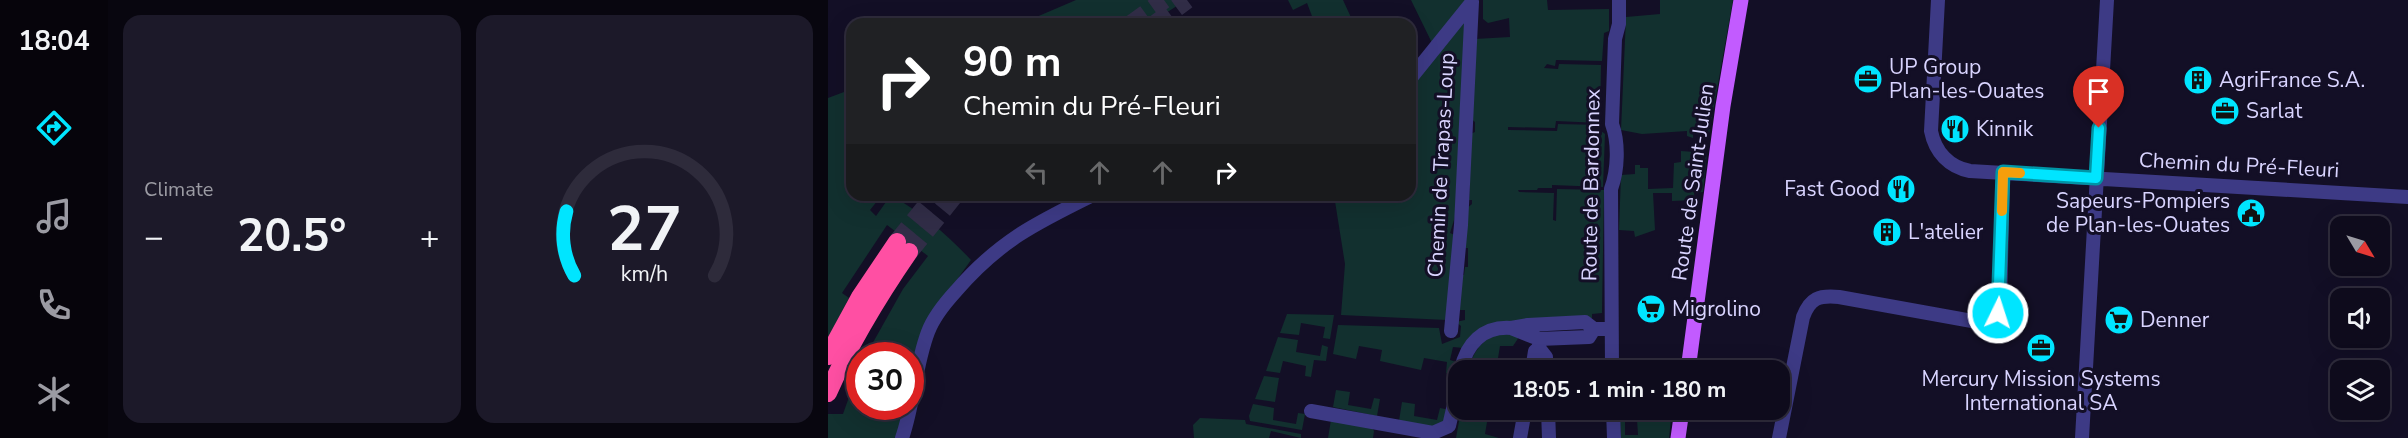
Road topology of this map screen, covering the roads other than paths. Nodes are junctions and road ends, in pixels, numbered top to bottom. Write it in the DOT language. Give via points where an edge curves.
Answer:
graph roads {
  1 [pos="1620,0"];
  2 [pos="1741,0"];
  3 [pos="1938,0"];
  4 [pos="2107,0"];
  5 [pos="1472,1"];
  6 [pos="1416,71"];
  7 [pos="2003,172"];
  8 [pos="2096,178"];
  9 [pos="2408,196"];
  10 [pos="1081,201"];
  11 [pos="1511,328"];
  12 [pos="1611,328"];
  13 [pos="1451,331"];
  14 [pos="1592,333"];
  15 [pos="1539,344"];
  16 [pos="828,356"];
  17 [pos="1463,360"];
  18 [pos="1534,360"];
  19 [pos="1546,360"];
  20 [pos="1612,360"];
  21 [pos="1689,360"];
  22 [pos="828,393"];
  23 [pos="1311,411"];
  24 [pos="1450,420"];
  25 [pos="1523,420"];
  26 [pos="1548,420"];
  27 [pos="1613,420"];
  28 [pos="1681,420"];
  29 [pos="902,438"];
  30 [pos="1520,438"];
  31 [pos="1549,438"];
  32 [pos="1614,438"];
  33 [pos="1678,438"];
  34 [pos="1779,438"];
  35 [pos="2082,438"];
  1 -- 12 [label="street, Route de Bardonnex" via="1612,124 1616,134 1611,189"];
  2 -- 21 [label="main road, Route de Saint-Julien"];
  3 -- 7 [label="street, Chemin du Pré-Fleuri" via="1931,118 1935,145 1946,160 1964,170"];
  4 -- 8 [label="street"];
  5 -- 6 [label="street"];
  5 -- 13 [label="street, Chemin de Trapas-Loup" via="1461,225"];
  7 -- 8 [label="street, Chemin du Pré-Fleuri"];
  7 -- 34 [label="street" via="2000,307 1995,319 1983,323 1839,297 1814,298 1803,317"];
  8 -- 9 [label="street, Chemin du Pré-Fleuri"];
  8 -- 35 [label="street"];
  10 -- 29 [label="street" via="998,248 944,305 925,341"];
  11 -- 14 [label="street" via="1585,322"];
  11 -- 15 [label="street"];
  11 -- 17 [label="street" via="1497,328 1479,337"];
  12 -- 14 [label="street"];
  12 -- 20 [label="street, Route de Bardonnex"];
  14 -- 15 [label="street"];
  15 -- 18 [label="street"];
  15 -- 19 [label="street"];
  16 -- 22 [label="highway" via="860,297 903,247"];
  23 -- 24 [label="street" via="1433,433 1449,426"];
  25 -- 30 [label="street"];
  26 -- 31 [label="street"];
  27 -- 32 [label="street"];
  28 -- 33 [label="main road"];
}
